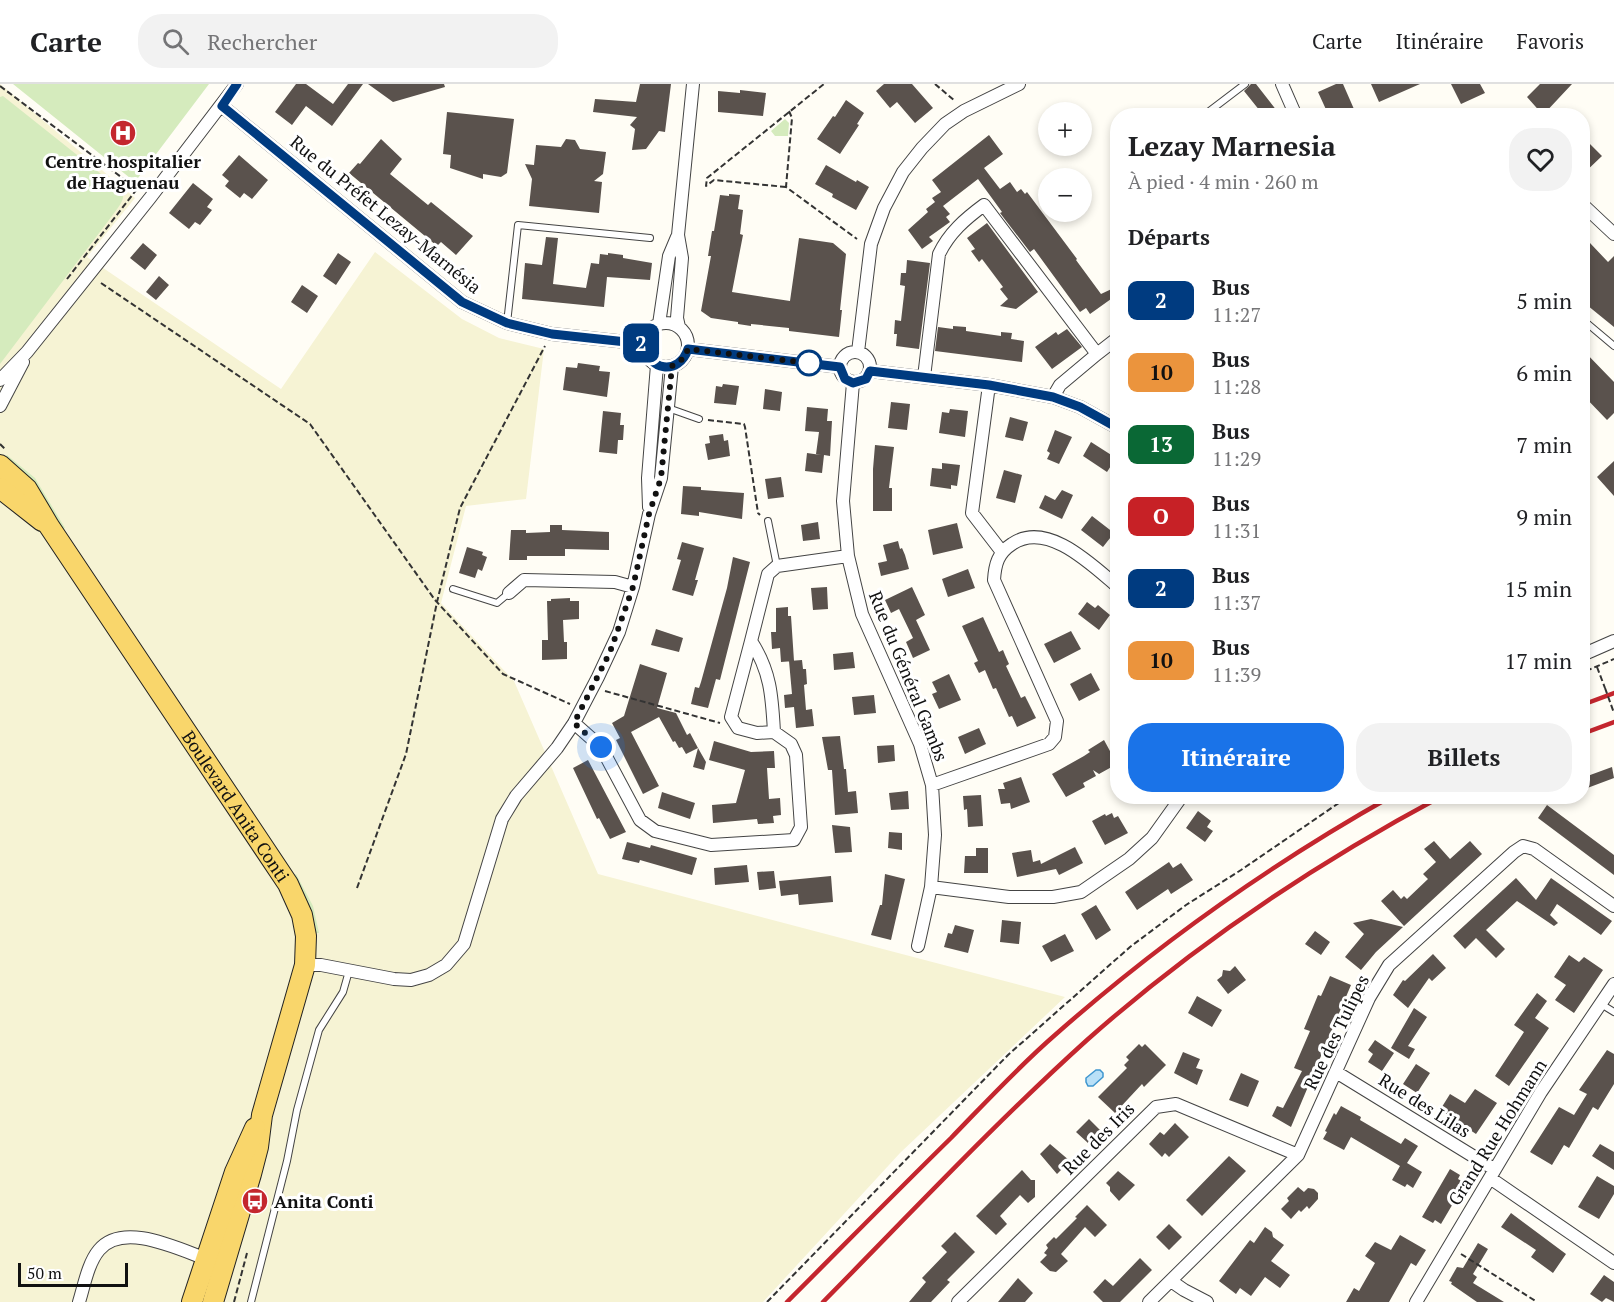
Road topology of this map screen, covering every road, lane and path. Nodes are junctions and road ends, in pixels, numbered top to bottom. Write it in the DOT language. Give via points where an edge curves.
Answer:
graph roads {
  1 [pos="237,84"];
  2 [pos="693,84"];
  3 [pos="824,84"];
  4 [pos="935,84"];
  5 [pos="1019,84"];
  6 [pos="1245,84"];
  7 [pos="1282,84"];
  8 [pos="0,86"];
  9 [pos="958,103"];
  10 [pos="222,106"];
  11 [pos="1214,108"];
  12 [pos="1292,108"];
  13 [pos="789,111"];
  14 [pos="786,187"];
  15 [pos="150,198"];
  16 [pos="1590,212"];
  17 [pos="1614,234"];
  18 [pos="678,236"];
  19 [pos="650,238"];
  20 [pos="861,241"];
  21 [pos="88,276"];
  22 [pos="507,323"];
  23 [pos="659,324"];
  24 [pos="1590,326"];
  25 [pos="679,327"];
  26 [pos="645,344"];
  27 [pos="1110,344"];
  28 [pos="545,346"];
  29 [pos="1614,346"];
  30 [pos="688,349"];
  31 [pos="27,352"];
  32 [pos="858,352"];
  33 [pos="1097,354"];
  34 [pos="657,365"];
  35 [pos="672,366"];
  36 [pos="840,367"];
  37 [pos="870,371"];
  38 [pos="924,377"];
  39 [pos="0,380"];
  40 [pos="853,383"];
  41 [pos="989,385"];
  42 [pos="1053,397"];
  43 [pos="653,400"];
  44 [pos="0,406"];
  45 [pos="667,407"];
  46 [pos="699,419"];
  47 [pos="1110,424"];
  48 [pos="0,465"];
  49 [pos="0,488"];
  50 [pos="649,514"];
  51 [pos="768,521"];
  52 [pos="49,526"];
  53 [pos="1002,552"];
  54 [pos="848,556"];
  55 [pos="777,566"];
  56 [pos="1110,581"];
  57 [pos="633,587"];
  58 [pos="453,588"];
  59 [pos="509,593"];
  60 [pos="437,602"];
  61 [pos="751,641"];
  62 [pos="1614,641"];
  63 [pos="1590,652"];
  64 [pos="1614,659"];
  65 [pos="1597,667"];
  66 [pos="1590,670"];
  67 [pos="593,688"];
  68 [pos="582,709"];
  69 [pos="1614,712"];
  70 [pos="735,722"];
  71 [pos="574,723"];
  72 [pos="774,732"];
  73 [pos="932,785"];
  74 [pos="1176,804"];
  75 [pos="1337,804"];
  76 [pos="931,887"];
  77 [pos="357,888"];
  78 [pos="1614,906"];
  79 [pos="918,946"];
  80 [pos="305,965"];
  81 [pos="349,970"];
  82 [pos="1614,984"];
  83 [pos="1601,1004"];
  84 [pos="1614,1012"];
  85 [pos="1336,1071"];
  86 [pos="1298,1155"];
  87 [pos="1492,1173"];
  88 [pos="1449,1246"];
  89 [pos="1614,1263"];
  90 [pos="218,1264"];
  91 [pos="1171,1281"];
  92 [pos="79,1302"];
  93 [pos="192,1302"];
  94 [pos="213,1302"];
  95 [pos="251,1302"];
  96 [pos="767,1302"];
  97 [pos="958,1302"];
  98 [pos="1149,1302"];
  99 [pos="1207,1302"];
  100 [pos="1416,1302"];
  101 [pos="1537,1302"];
  1 -- 10 [label="street"];
  2 -- 18 [label="street"];
  3 -- 13 [label="path"];
  4 -- 9 [label="path"];
  5 -- 32 [label="street" via="945,124 903,172 871,244"];
  6 -- 11 [label="lane"];
  7 -- 12 [label="street"];
  8 -- 15 [label="path"];
  10 -- 15 [label="street"];
  10 -- 22 [label="street, Rue du Préfet Lezay-Marnésia" via="462,302"];
  13 -- 14 [label="path" via="792,118"];
  13 -- 14 [label="path" via="707,178 706,186 714,180"];
  14 -- 20 [label="path"];
  15 -- 21 [label="street"];
  16 -- 17 [label="street"];
  18 -- 23 [label="street" via="669,256"];
  18 -- 25 [label="street" via="682,258"];
  19 -- 22 [label="lane" via="518,225"];
  21 -- 31 [label="street"];
  21 -- 60 [label="path" via="309,424"];
  22 -- 26 [label="street, Rue du Préfet Lezay-Marnésia" via="552,334"];
  23 -- 25 [label="street"];
  23 -- 26 [label="street" via="649,332"];
  24 -- 29 [label="lane"];
  25 -- 30 [label="street" via="687,337"];
  26 -- 34 [label="street" via="648,356"];
  27 -- 33 [label="street"];
  28 -- 60 [label="path" via="460,508"];
  30 -- 35 [label="street" via="684,358"];
  30 -- 36 [label="street"];
  31 -- 39 [label="street"];
  31 -- 44 [label="street"];
  32 -- 36 [label="street" via="843,357"];
  32 -- 37 [label="street" via="867,356"];
  33 -- 38 [label="street" via="984,205 967,217 939,254"];
  33 -- 42 [label="street" via="1060,385"];
  34 -- 35 [label="street"];
  34 -- 43 [label="street"];
  35 -- 45 [label="street"];
  36 -- 40 [label="street" via="845,379"];
  37 -- 38 [label="street"];
  37 -- 40 [label="street" via="866,379"];
  38 -- 41 [label="street"];
  40 -- 54 [label="street, Rue du Général Gambs" via="843,501"];
  41 -- 42 [label="street"];
  41 -- 53 [label="street" via="972,513"];
  42 -- 47 [label="street"];
  43 -- 45 [label="lane"];
  43 -- 50 [label="street"];
  45 -- 46 [label="lane"];
  45 -- 50 [label="street" via="661,478"];
  46 -- 51 [label="path" via="744,424 758,513"];
  48 -- 52 [label="main road, Boulevard Anita Conti" via="27,489"];
  49 -- 52 [label="main road, Boulevard Anita Conti"];
  50 -- 57 [label="street"];
  51 -- 55 [label="lane"];
  52 -- 80 [label="main road, Boulevard Anita Conti" via="292,891 306,936"];
  53 -- 56 [label="street" via="1024,537 1038,536 1064,545"];
  53 -- 73 [label="street" via="995,563 994,580 1057,721 1055,737 1049,744"];
  54 -- 55 [label="street"];
  54 -- 73 [label="street, Rue du Général Gambs" via="862,615 920,744"];
  55 -- 61 [label="street" via="768,574"];
  57 -- 59 [label="street" via="615,582 524,580"];
  57 -- 67 [label="street" via="619,632"];
  58 -- 59 [label="lane" via="497,603"];
  60 -- 68 [label="path" via="503,674"];
  60 -- 77 [label="path" via="406,754"];
  61 -- 70 [label="street" via="731,717"];
  61 -- 72 [label="street" via="763,659 772,689"];
  62 -- 63 [label="street"];
  64 -- 65 [label="path"];
  65 -- 66 [label="path"];
  65 -- 69 [label="path, bridge"];
  67 -- 68 [label="street"];
  67 -- 70 [label="path" via="720,723"];
  68 -- 71 [label="street"];
  70 -- 72 [label="street" via="738,728 757,733"];
  71 -- 72 [label="street" via="601,747 640,820 655,831 711,845 794,840 801,827 796,755 791,744"];
  71 -- 81 [label="street" via="502,819 467,936 453,960 429,975 411,980"];
  73 -- 76 [label="street, Rue du Général Gambs" via="935,835"];
  74 -- 76 [label="street" via="1137,852 1081,892 1053,897 1009,897"];
  75 -- 96 [label="path" via="1186,905 1113,961 1008,1055"];
  76 -- 79 [label="street, Rue du Général Gambs"];
  78 -- 85 [label="street, Rue des Tulipes" via="1534,849 1523,846 1389,965 1369,998"];
  80 -- 81 [label="street"];
  80 -- 90 [label="main road, Boulevard Anita Conti" via="262,1115 254,1165"];
  81 -- 95 [label="lane" via="343,993 320,1030"];
  82 -- 83 [label="street, Grand Rue Hohmann"];
  83 -- 84 [label="lane"];
  83 -- 87 [label="street, Grand Rue Hohmann"];
  85 -- 86 [label="street, Rue des Tulipes"];
  85 -- 87 [label="street, Rue des Lilas"];
  86 -- 91 [label="street, Rue des Tulipes"];
  86 -- 97 [label="street, Rue des Iris" via="1176,1104 1156,1107"];
  87 -- 88 [label="street, Grand Rue Hohmann"];
  87 -- 89 [label="street, Rue des Lilas"];
  88 -- 100 [label="street, Grand Rue Hohmann"];
  88 -- 101 [label="path"];
  90 -- 92 [label="street" via="146,1239 116,1238 95,1256"];
  90 -- 93 [label="main road"];
  90 -- 94 [label="main road"];
  91 -- 98 [label="street, Rue des Tulipes"];
  91 -- 99 [label="street"];
}
